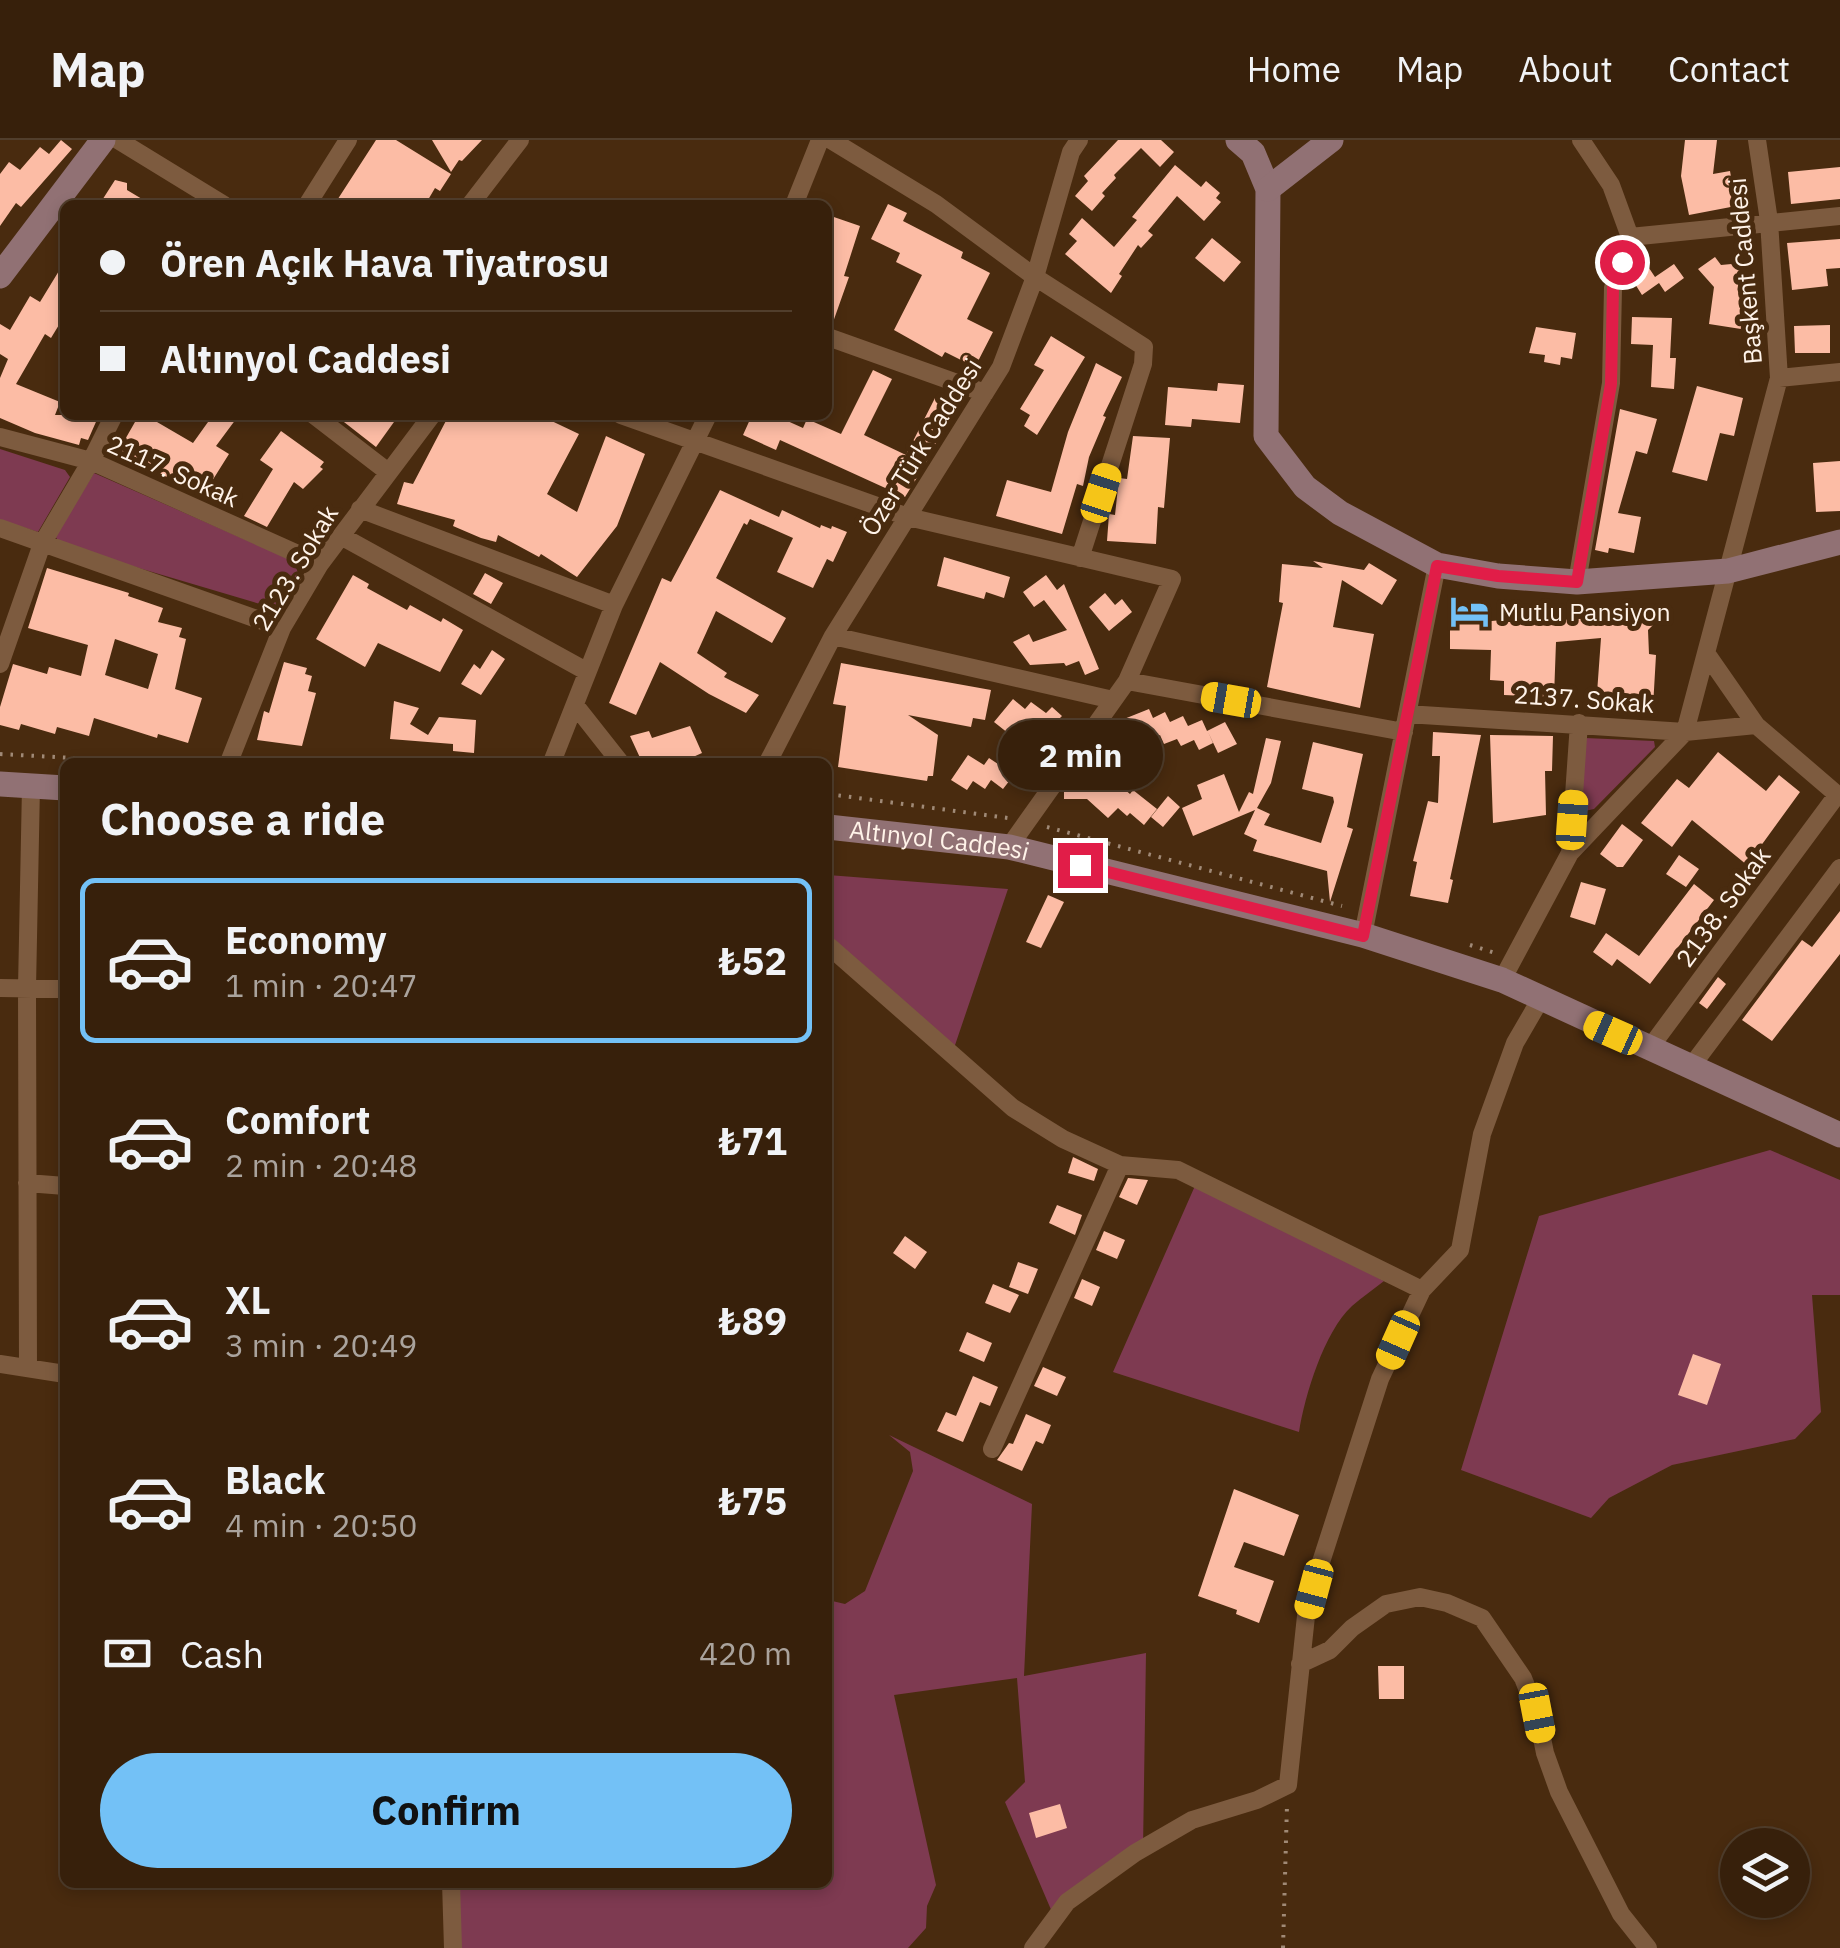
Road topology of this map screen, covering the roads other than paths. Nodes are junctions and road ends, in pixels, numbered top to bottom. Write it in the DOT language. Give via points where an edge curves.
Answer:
graph roads {
  1 [pos="103,140"];
  2 [pos="118,140"];
  3 [pos="520,140"];
  4 [pos="820,140"];
  5 [pos="831,140"];
  6 [pos="1079,140"];
  7 [pos="1238,140"];
  8 [pos="1331,140"];
  9 [pos="1582,140"];
  10 [pos="1758,140"];
  11 [pos="346,141"];
  12 [pos="1268,189"];
  13 [pos="213,200"];
  14 [pos="310,200"];
  15 [pos="474,200"];
  16 [pos="796,200"];
  17 [pos="1840,216"];
  18 [pos="1769,221"];
  19 [pos="1630,237"];
  20 [pos="0,276"];
  21 [pos="1035,276"];
  22 [pos="832,339"];
  23 [pos="1840,372"];
  24 [pos="1780,378"];
  25 [pos="984,394"];
  26 [pos="112,420"];
  27 [pos="320,420"];
  28 [pos="428,420"];
  29 [pos="635,420"];
  30 [pos="706,420"];
  31 [pos="0,437"];
  32 [pos="697,442"];
  33 [pos="92,461"];
  34 [pos="388,472"];
  35 [pos="360,509"];
  36 [pos="908,517"];
  37 [pos="0,528"];
  38 [pos="340,536"];
  39 [pos="1840,542"];
  40 [pos="42,544"];
  41 [pos="1080,558"];
  42 [pos="320,564"];
  43 [pos="1437,566"];
  44 [pos="1728,571"];
  45 [pos="1577,582"];
  46 [pos="614,606"];
  47 [pos="282,628"];
  48 [pos="833,636"];
  49 [pos="1706,653"];
  50 [pos="0,664"];
  51 [pos="586,671"];
  52 [pos="1126,681"];
  53 [pos="1112,700"];
  54 [pos="575,705"];
  55 [pos="1406,723"];
  56 [pos="1579,723"];
  57 [pos="1756,725"];
  58 [pos="1685,732"];
  59 [pos="231,758"];
  60 [pos="554,758"];
  61 [pos="617,758"];
  62 [pos="770,758"];
  63 [pos="0,784"];
  64 [pos="31,786"];
  65 [pos="60,788"];
  66 [pos="1838,796"];
  67 [pos="832,827"];
  68 [pos="1009,847"];
  69 [pos="1570,853"];
  70 [pos="1840,868"];
  71 [pos="1363,936"];
  72 [pos="832,949"];
  73 [pos="1502,980"];
  74 [pos="0,988"];
  75 [pos="27,988"];
  76 [pos="60,989"];
  77 [pos="1540,1000"];
  78 [pos="1649,1049"];
  79 [pos="1690,1068"];
  80 [pos="1840,1135"];
  81 [pos="1120,1165"];
  82 [pos="27,1183"];
  83 [pos="60,1186"];
  84 [pos="1422,1290"];
  85 [pos="0,1364"];
  86 [pos="28,1368"];
  87 [pos="60,1373"];
  88 [pos="992,1449"];
  89 [pos="1300,1664"];
  90 [pos="450,1888"];
  91 [pos="454,1948"];
  92 [pos="1033,1948"];
  93 [pos="1648,1948"];
  1 -- 20 [label="street"];
  2 -- 13 [label="street"];
  3 -- 15 [label="street"];
  4 -- 16 [label="street"];
  5 -- 21 [label="street"];
  6 -- 21 [label="street, Özer Türk Caddesi"];
  7 -- 12 [label="street" via="1253,153"];
  8 -- 12 [label="street"];
  9 -- 19 [label="street" via="1611,185"];
  10 -- 18 [label="street, Başkent Caddesi"];
  11 -- 14 [label="street"];
  12 -- 43 [label="street" via="1266,436 1305,486 1340,513"];
  17 -- 18 [label="street"];
  18 -- 19 [label="street"];
  18 -- 24 [label="street, Başkent Caddesi"];
  19 -- 45 [label="street" via="1613,288 1611,384"];
  21 -- 25 [label="street, Özer Türk Caddesi"];
  21 -- 41 [label="street" via="1140,342 1145,355"];
  22 -- 25 [label="street"];
  23 -- 24 [label="street"];
  24 -- 44 [label="street, Başkent Caddesi"];
  25 -- 36 [label="street, Özer Türk Caddesi"];
  26 -- 33 [label="street"];
  27 -- 34 [label="street"];
  28 -- 34 [label="street, 2123. Sokak"];
  29 -- 32 [label="street"];
  30 -- 32 [label="street"];
  31 -- 33 [label="street, 2117. Sokak"];
  32 -- 36 [label="street"];
  32 -- 46 [label="street"];
  33 -- 40 [label="street"];
  33 -- 42 [label="street, 2117. Sokak"];
  34 -- 35 [label="street, 2123. Sokak"];
  35 -- 38 [label="street, 2123. Sokak"];
  35 -- 46 [label="street"];
  36 -- 41 [label="street"];
  36 -- 48 [label="street, Özer Türk Caddesi"];
  37 -- 40 [label="street"];
  38 -- 42 [label="street, 2123. Sokak"];
  38 -- 51 [label="street"];
  39 -- 44 [label="street"];
  40 -- 47 [label="street"];
  40 -- 50 [label="street"];
  41 -- 52 [label="street" via="1172,579"];
  42 -- 47 [label="street, 2123. Sokak"];
  43 -- 45 [label="street"];
  43 -- 55 [label="street"];
  44 -- 45 [label="street"];
  44 -- 49 [label="street, Başkent Caddesi"];
  46 -- 51 [label="street"];
  47 -- 59 [label="street, 2123. Sokak"];
  48 -- 53 [label="street"];
  48 -- 62 [label="street, Özer Türk Caddesi"];
  49 -- 57 [label="street"];
  49 -- 58 [label="street, Başkent Caddesi"];
  51 -- 54 [label="street"];
  52 -- 53 [label="street"];
  52 -- 55 [label="street, 2137. Sokak"];
  53 -- 68 [label="street"];
  54 -- 60 [label="street"];
  54 -- 61 [label="street"];
  55 -- 56 [label="street, 2137. Sokak"];
  55 -- 71 [label="street"];
  56 -- 58 [label="street, 2137. Sokak"];
  56 -- 69 [label="street"];
  57 -- 58 [label="street, 2137. Sokak"];
  57 -- 66 [label="street"];
  58 -- 69 [label="street"];
  63 -- 64 [label="street"];
  64 -- 65 [label="street"];
  64 -- 75 [label="street"];
  66 -- 78 [label="street, 2138. Sokak"];
  67 -- 68 [label="street, Altınyol Caddesi"];
  68 -- 71 [label="street, Altınyol Caddesi"];
  69 -- 73 [label="street"];
  70 -- 79 [label="street"];
  71 -- 73 [label="street, Altınyol Caddesi"];
  72 -- 81 [label="street" via="1013,1108"];
  73 -- 77 [label="street, Altınyol Caddesi"];
  74 -- 75 [label="street"];
  75 -- 76 [label="street"];
  75 -- 82 [label="street"];
  77 -- 78 [label="street, Altınyol Caddesi"];
  77 -- 84 [label="street" via="1515,1043 1482,1134 1460,1250"];
  78 -- 79 [label="street, Altınyol Caddesi"];
  79 -- 80 [label="street, Altınyol Caddesi"];
  81 -- 84 [label="street" via="1178,1170"];
  81 -- 88 [label="street"];
  82 -- 83 [label="street"];
  82 -- 86 [label="street"];
  84 -- 89 [label="street" via="1380,1379 1321,1562"];
  85 -- 86 [label="street"];
  86 -- 87 [label="street"];
  89 -- 92 [label="street" via="1288,1785 1192,1820 1135,1854 1067,1902"];
  89 -- 93 [label="street" via="1330,1650 1386,1604 1420,1597 1482,1618 1523,1678 1559,1792 1622,1914"];
  90 -- 91 [label="street"];
}
